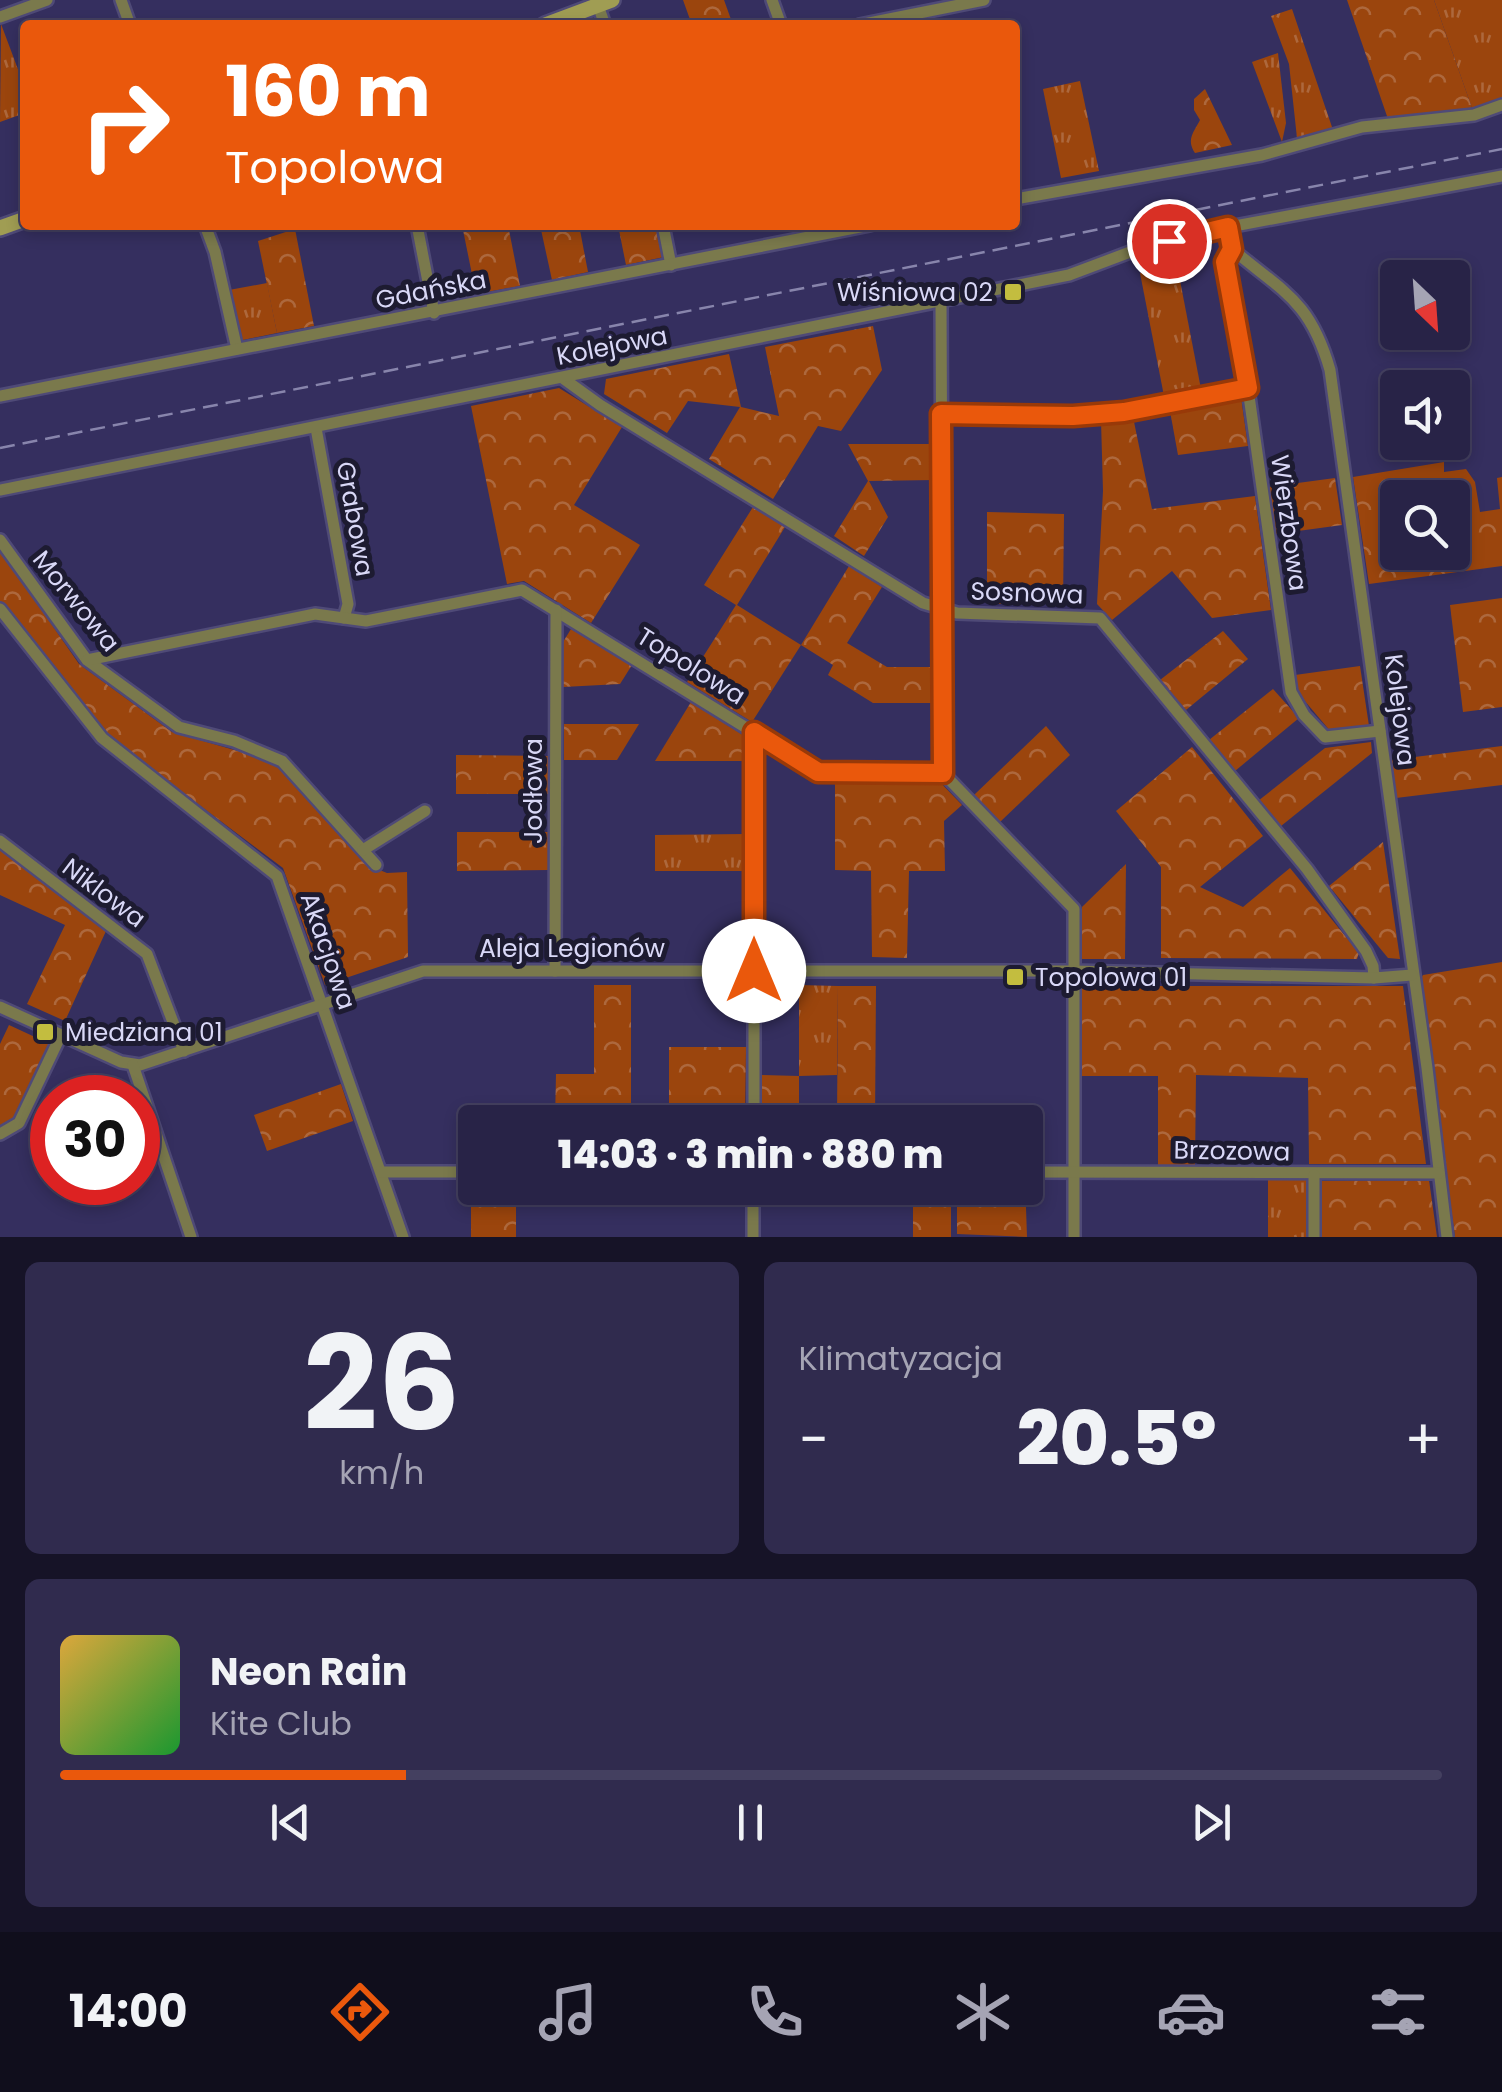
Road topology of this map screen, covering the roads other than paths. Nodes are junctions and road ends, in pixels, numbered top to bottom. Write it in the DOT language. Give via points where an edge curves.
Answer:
graph roads {
  1 [pos="47,0"];
  2 [pos="984,0"];
  3 [pos="602,2"];
  4 [pos="0,17"];
  5 [pos="557,20"];
  6 [pos="884,20"];
  7 [pos="1502,105"];
  8 [pos="1502,176"];
  9 [pos="1020,197"];
  10 [pos="1228,227"];
  11 [pos="208,230"];
  12 [pos="417,230"];
  13 [pos="664,230"];
  14 [pos="823,230"];
  15 [pos="1232,249"];
  16 [pos="670,266"];
  17 [pos="941,301"];
  18 [pos="434,313"];
  19 [pos="236,349"];
  20 [pos="564,379"];
  21 [pos="1248,388"];
  22 [pos="0,396"];
  23 [pos="941,414"];
  24 [pos="316,428"];
  25 [pos="0,490"];
  26 [pos="0,540"];
  27 [pos="0,610"];
  28 [pos="556,610"];
  29 [pos="942,610"];
  30 [pos="344,618"];
  31 [pos="87,660"];
  32 [pos="1380,731"];
  33 [pos="754,732"];
  34 [pos="943,773"];
  35 [pos="426,811"];
  36 [pos="0,841"];
  37 [pos="363,850"];
  38 [pos="376,865"];
  39 [pos="555,971"];
  40 [pos="754,971"];
  41 [pos="1073,971"];
  42 [pos="1412,976"];
  43 [pos="1374,978"];
  44 [pos="321,1004"];
  45 [pos="0,1006"];
  46 [pos="62,1035"];
  47 [pos="184,1051"];
  48 [pos="133,1065"];
  49 [pos="754,1105"];
  50 [pos="0,1134"];
  51 [pos="381,1172"];
  52 [pos="458,1172"];
  53 [pos="1043,1172"];
  54 [pos="1074,1172"];
  55 [pos="1439,1173"];
  56 [pos="1314,1174"];
  57 [pos="754,1205"];
  58 [pos="191,1237"];
  59 [pos="403,1237"];
  60 [pos="753,1237"];
  61 [pos="1074,1237"];
  62 [pos="1314,1237"];
  63 [pos="1447,1237"];
  1 -- 4 [label="street"];
  2 -- 6 [label="street"];
  3 -- 5 [label="street"];
  7 -- 9 [label="street"];
  8 -- 10 [label="street, Kolejowa"];
  10 -- 15 [label="street"];
  10 -- 17 [label="street, Kolejowa" via="1069,276"];
  11 -- 19 [label="street"];
  12 -- 18 [label="street"];
  13 -- 16 [label="street"];
  14 -- 16 [label="street, Gdańska"];
  15 -- 21 [label="street, Wierzbowa" via="1225,262"];
  15 -- 32 [label="street, Kolejowa" via="1298,304 1324,348"];
  16 -- 18 [label="street, Gdańska"];
  17 -- 20 [label="street, Kolejowa"];
  17 -- 23 [label="street"];
  18 -- 19 [label="street, Gdańska"];
  19 -- 22 [label="street, Gdańska"];
  20 -- 24 [label="street, Kolejowa"];
  20 -- 29 [label="street, Sosnowa"];
  21 -- 23 [label="street" via="1124,412"];
  21 -- 32 [label="street, Wierzbowa" via="1290,692 1325,738"];
  23 -- 29 [label="street"];
  24 -- 25 [label="street, Kolejowa"];
  24 -- 30 [label="street, Grabowa" via="348,604"];
  26 -- 31 [label="street, Morwowa"];
  27 -- 44 [label="street, Akacjowa" via="102,738 278,876"];
  28 -- 30 [label="street, Topolowa" via="522,590 366,621"];
  28 -- 33 [label="street, Topolowa"];
  28 -- 39 [label="street, Jodłowa"];
  29 -- 34 [label="street"];
  29 -- 43 [label="street, Sosnowa" via="1100,618 1307,870 1366,951"];
  30 -- 31 [label="street, Topolowa" via="315,614"];
  31 -- 37 [label="street, Morwowa" via="180,727 282,760"];
  32 -- 42 [label="street, Kolejowa"];
  33 -- 34 [label="street, Topolowa" via="818,772"];
  33 -- 40 [label="street"];
  34 -- 41 [label="street" via="1074,908"];
  35 -- 37 [label="street"];
  36 -- 47 [label="street, Niklowa" via="147,954"];
  37 -- 38 [label="street, Morwowa"];
  39 -- 40 [label="street, Aleja Legionów"];
  39 -- 44 [label="street, Aleja Legionów" via="423,971"];
  40 -- 41 [label="street, Aleja Legionów"];
  40 -- 49 [label="street"];
  41 -- 43 [label="street, Aleja Legionów"];
  41 -- 54 [label="street"];
  42 -- 43 [label="street, Aleja Legionów"];
  42 -- 55 [label="street, Kolejowa"];
  44 -- 47 [label="street, Aleja Legionów"];
  44 -- 51 [label="street, Akacjowa"];
  45 -- 46 [label="street"];
  46 -- 48 [label="street"];
  46 -- 50 [label="street" via="19,1123"];
  47 -- 48 [label="street, Aleja Legionów"];
  48 -- 58 [label="street"];
  51 -- 52 [label="street"];
  51 -- 59 [label="street, Akacjowa"];
  53 -- 54 [label="street, Brzozowa"];
  54 -- 56 [label="street, Brzozowa"];
  54 -- 61 [label="street"];
  55 -- 56 [label="street, Brzozowa"];
  55 -- 63 [label="street, Kolejowa"];
  56 -- 62 [label="street"];
  57 -- 60 [label="street"];
}
